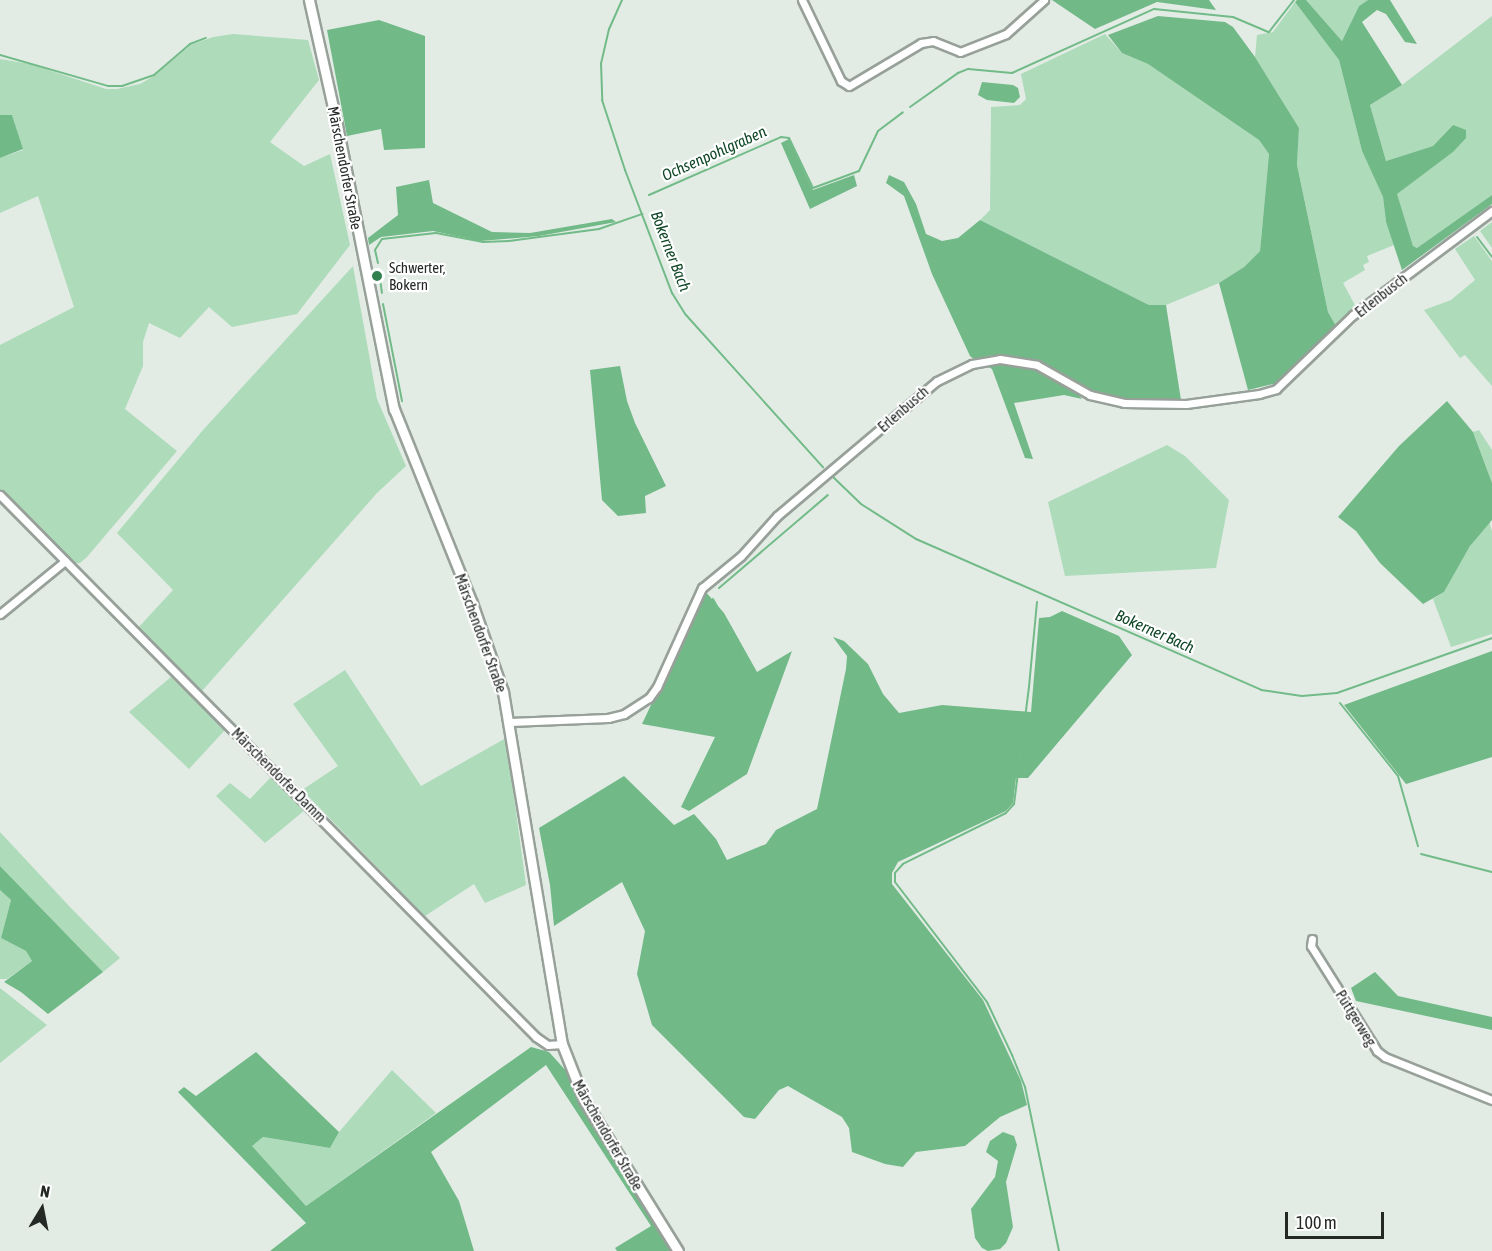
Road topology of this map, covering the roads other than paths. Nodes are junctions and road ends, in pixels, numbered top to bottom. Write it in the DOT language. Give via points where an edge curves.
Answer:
graph roads {
  1 [pos="309,0"];
  2 [pos="802,0"];
  3 [pos="1044,0"];
  4 [pos="1492,211"];
  5 [pos="0,495"];
  6 [pos="65,561"];
  7 [pos="0,614"];
  8 [pos="510,722"];
  9 [pos="1312,939"];
  10 [pos="562,1044"];
  11 [pos="1492,1100"];
  12 [pos="678,1251"];
  1 -- 8 [label="street, Märschendorfer Straße" via="394,409 488,647"];
  2 -- 3 [label="street" via="841,81 849,86 921,43 933,41 960,52 1006,34"];
  4 -- 8 [label="street, Erlenbusch" via="1353,315 1276,389 1186,404 1124,403 1090,395 1037,365 1000,359 972,364 937,381 777,516 741,556 702,588 649,698 624,714 608,718"];
  5 -- 6 [label="street, Märschendorfer Damm"];
  6 -- 7 [label="street"];
  6 -- 10 [label="street, Märschendorfer Damm" via="536,1036 548,1045"];
  8 -- 10 [label="street, Märschendorfer Straße"];
  9 -- 11 [label="street, Püttgerweg" via="1311,946 1377,1051"];
  10 -- 12 [label="street, Märschendorfer Straße" via="585,1100"];
}
